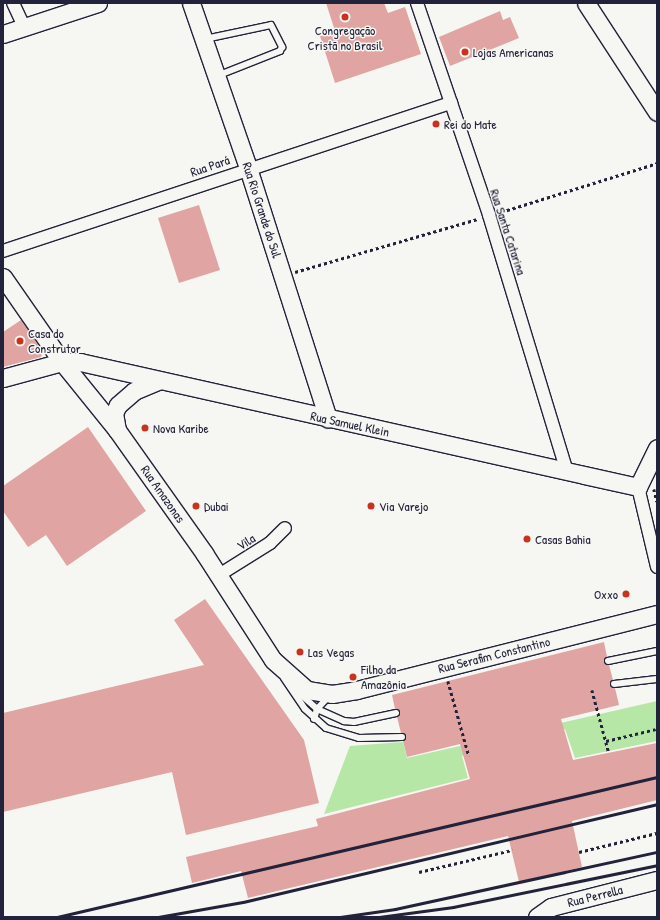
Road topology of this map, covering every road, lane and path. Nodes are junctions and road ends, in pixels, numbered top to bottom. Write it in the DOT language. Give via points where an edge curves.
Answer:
graph roads {
  1 [pos="13,3"];
  2 [pos="98,3"];
  3 [pos="191,3"];
  4 [pos="417,3"];
  5 [pos="586,3"];
  6 [pos="24,27"];
  7 [pos="3,34"];
  8 [pos="204,39"];
  9 [pos="217,77"];
  10 [pos="450,103"];
  11 [pos="657,112"];
  12 [pos="657,163"];
  13 [pos="248,168"];
  14 [pos="489,216"];
  15 [pos="3,251"];
  16 [pos="282,276"];
  17 [pos="3,277"];
  18 [pos="62,362"];
  19 [pos="3,378"];
  20 [pos="158,381"];
  21 [pos="328,419"];
  22 [pos="117,430"];
  23 [pos="657,448"];
  24 [pos="567,471"];
  25 [pos="638,486"];
  26 [pos="285,528"];
  27 [pos="657,567"];
  28 [pos="219,575"];
  29 [pos="657,614"];
  30 [pos="657,651"];
  31 [pos="274,660"];
  32 [pos="608,661"];
  33 [pos="657,679"];
  34 [pos="449,683"];
  35 [pos="614,684"];
  36 [pos="592,690"];
  37 [pos="332,694"];
  38 [pos="317,709"];
  39 [pos="396,713"];
  40 [pos="314,719"];
  41 [pos="656,729"];
  42 [pos="402,737"];
  43 [pos="606,741"];
  44 [pos="609,753"];
  45 [pos="469,756"];
  46 [pos="657,833"];
  47 [pos="512,850"];
  48 [pos="579,852"];
  49 [pos="419,872"];
  50 [pos="657,880"];
  51 [pos="537,917"];
  1 -- 6 [label="street"];
  2 -- 6 [label="street"];
  3 -- 8 [label="street, Rua Rio Grande do Sul"];
  4 -- 10 [label="street, Rua Santa Catarina"];
  5 -- 11 [label="street"];
  6 -- 7 [label="street"];
  8 -- 9 [label="street, Rua Rio Grande do Sul"];
  8 -- 9 [label="lane" via="271,25 282,47 280,51"];
  9 -- 13 [label="street, Rua Rio Grande do Sul"];
  10 -- 13 [label="street, Rua Pará"];
  10 -- 14 [label="street, Rua Santa Catarina"];
  12 -- 14 [label="path"];
  13 -- 15 [label="street, Rua Pará"];
  13 -- 16 [label="street, Rua Rio Grande do Sul"];
  14 -- 16 [label="path"];
  14 -- 24 [label="street, Rua Santa Catarina"];
  16 -- 21 [label="street, Rua Rio Grande do Sul"];
  17 -- 18 [label="street, Rua Amazonas"];
  18 -- 19 [label="street, Rua Samuel Klein"];
  18 -- 20 [label="street, Rua Samuel Klein" via="80,362"];
  18 -- 22 [label="street, Rua Amazonas"];
  20 -- 21 [label="street, Rua Samuel Klein"];
  20 -- 22 [label="street" via="134,392 118,405 114,414"];
  21 -- 24 [label="street, Rua Samuel Klein"];
  22 -- 28 [label="street, Rua Amazonas"];
  23 -- 25 [label="street"];
  24 -- 25 [label="street, Rua Samuel Klein"];
  25 -- 27 [label="street"];
  26 -- 28 [label="street, Vila" via="270,543"];
  28 -- 31 [label="street, Rua Amazonas"];
  29 -- 37 [label="street, Rua Serafim Constantino"];
  30 -- 32 [label="lane"];
  31 -- 37 [label="street, Rua Amazonas" via="307,690"];
  31 -- 38 [label="lane" via="299,694"];
  31 -- 40 [label="lane" via="292,692"];
  33 -- 35 [label="lane"];
  34 -- 45 [label="path"];
  36 -- 43 [label="path"];
  37 -- 38 [label="lane"];
  38 -- 39 [label="lane" via="334,718 354,722"];
  38 -- 40 [label="lane"];
  40 -- 42 [label="lane" via="326,728 359,738"];
  41 -- 43 [label="path"];
  43 -- 44 [label="path"];
  46 -- 48 [label="path"];
  47 -- 49 [label="path"];
  50 -- 51 [label="street, Rua Perrella" via="551,907"];
}
